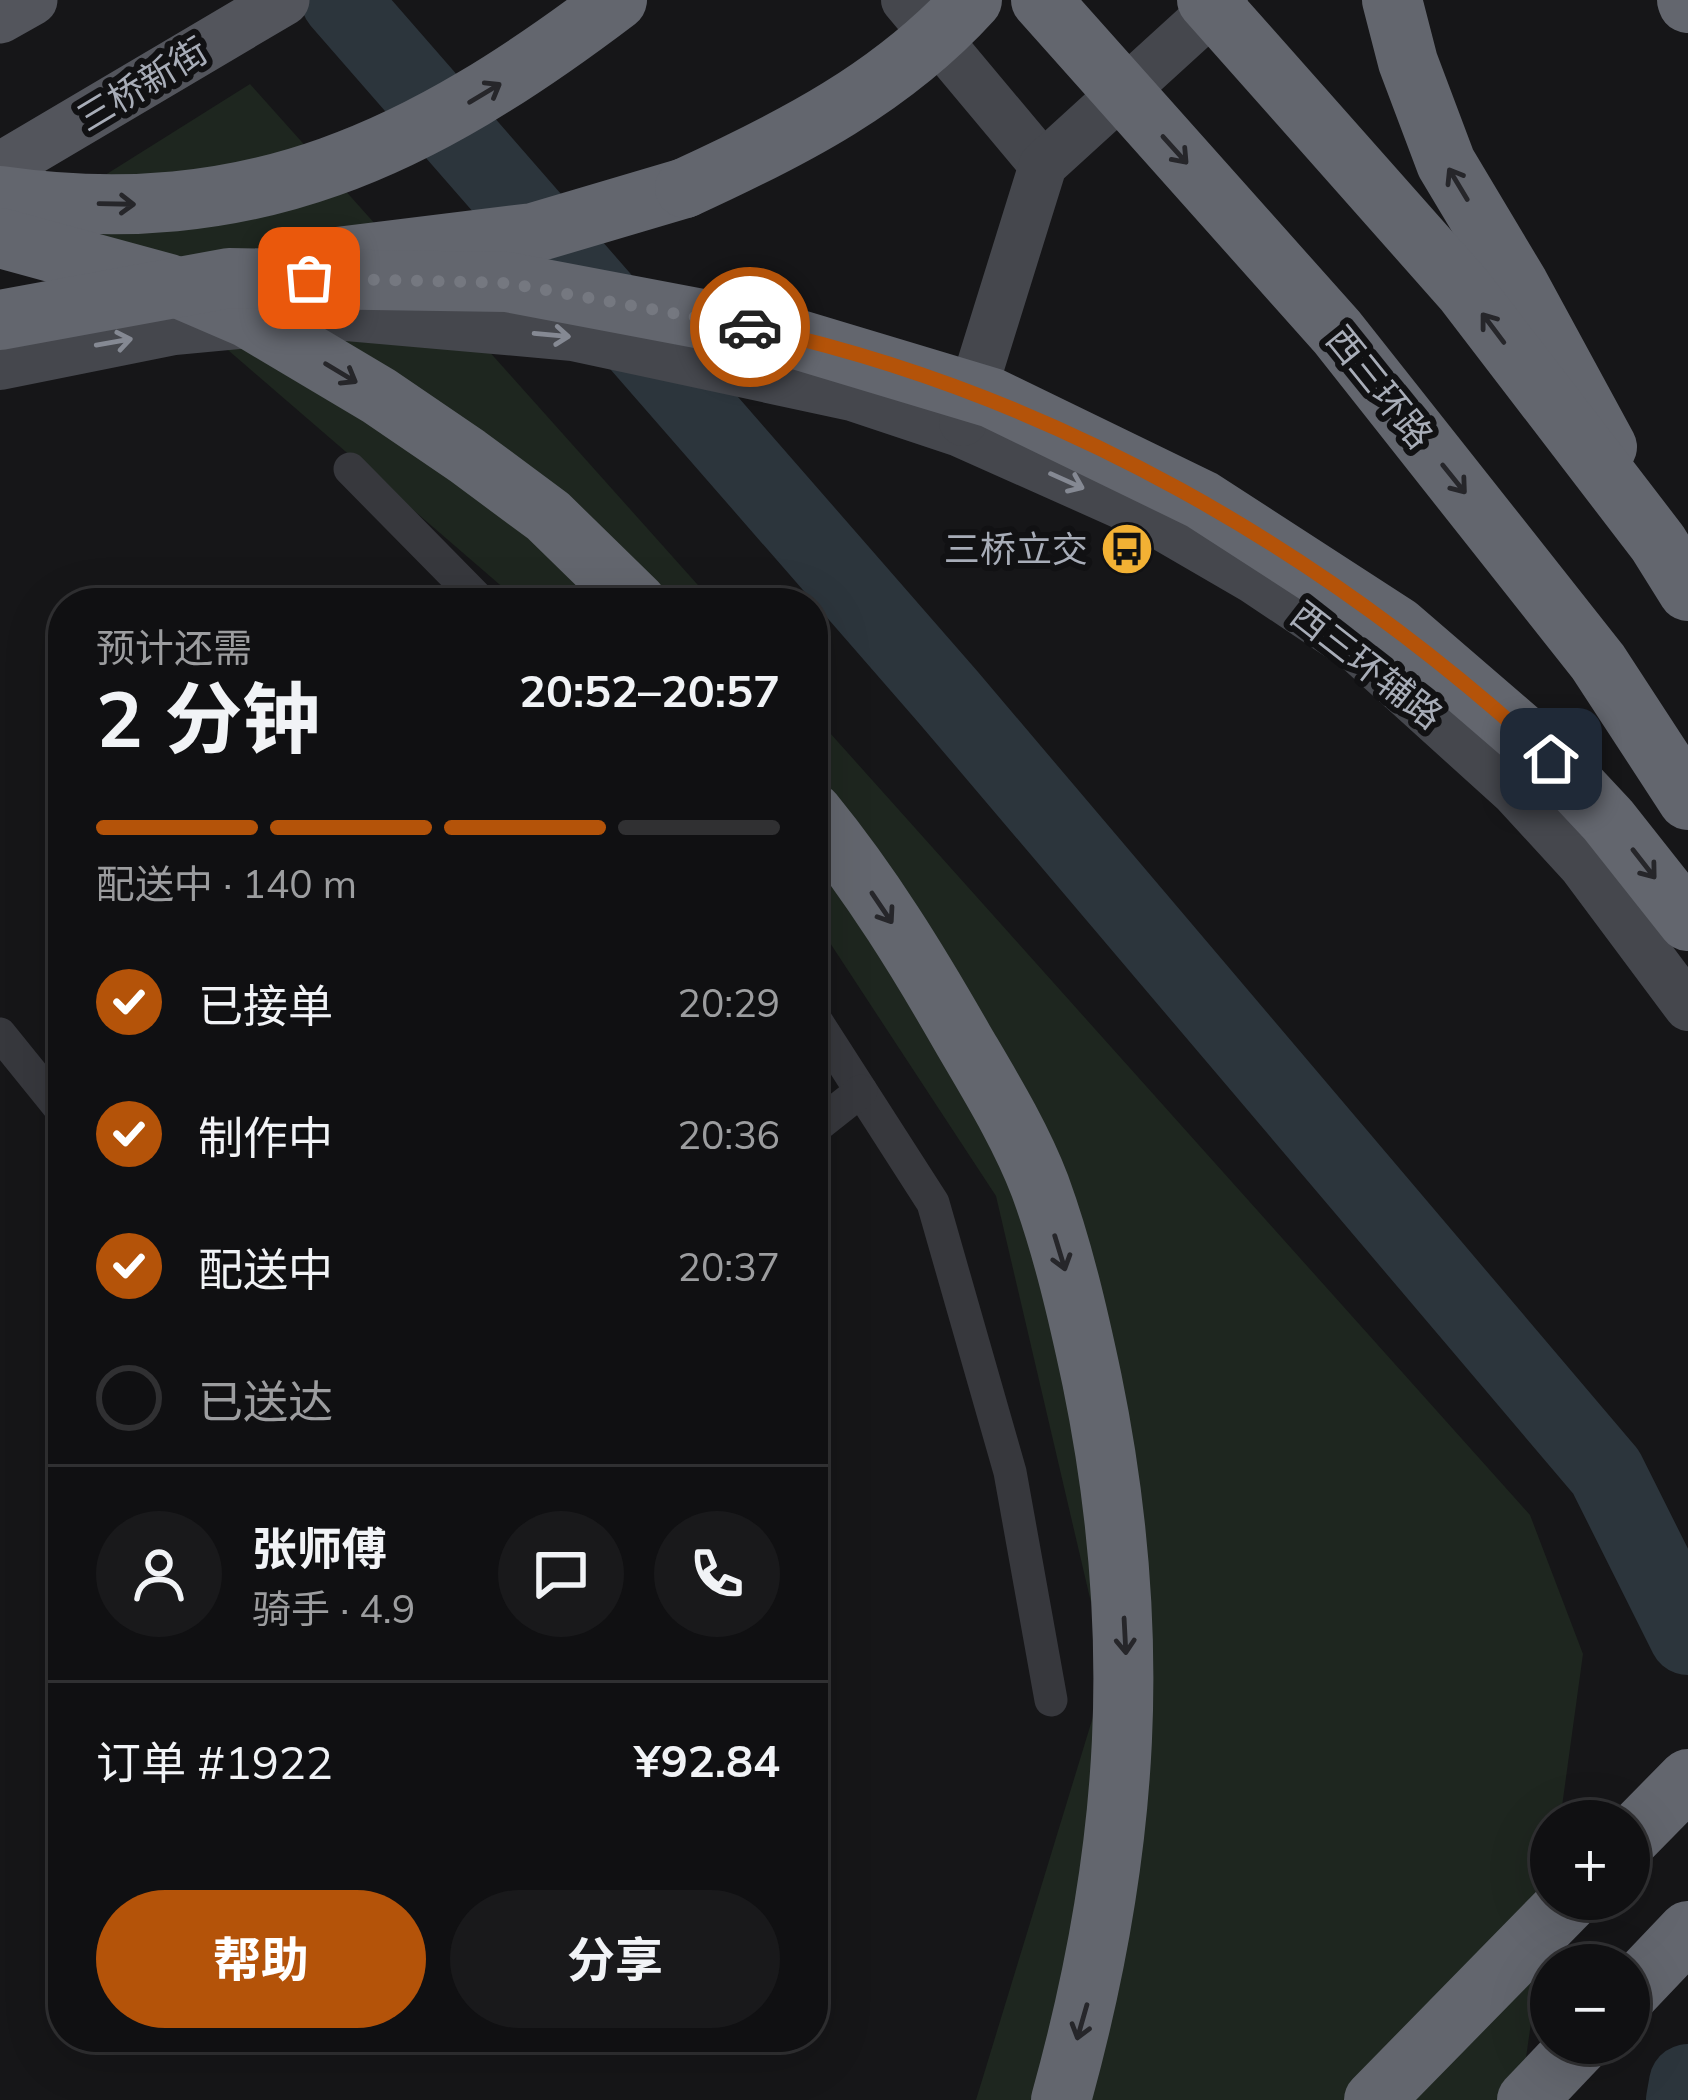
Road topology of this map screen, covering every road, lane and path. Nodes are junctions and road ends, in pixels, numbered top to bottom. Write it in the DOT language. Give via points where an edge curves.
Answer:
graph roads {
  1 [pos="32,0"];
  2 [pos="617,0"];
  3 [pos="904,0"];
  4 [pos="972,0"];
  5 [pos="1041,0"];
  6 [pos="1207,0"];
  7 [pos="1224,0"];
  8 [pos="1392,0"];
  9 [pos="267,10"];
  10 [pos="0,18"];
  11 [pos="1043,165"];
  12 [pos="0,168"];
  13 [pos="0,196"];
  14 [pos="0,238"];
  15 [pos="229,278"];
  16 [pos="0,320"];
  17 [pos="0,366"];
  18 [pos="960,433"];
  19 [pos="350,469"];
  20 [pos="1673,567"];
  21 [pos="467,588"];
  22 [pos="622,588"];
  23 [pos="1688,800"];
  24 [pos="828,832"];
  25 [pos="1688,921"];
  26 [pos="1688,1006"];
  27 [pos="0,1034"];
  28 [pos="828,1039"];
  29 [pos="861,1091"];
  30 [pos="48,1093"];
  31 [pos="828,1117"];
  32 [pos="1051,1700"];
  33 [pos="1688,1779"];
  34 [pos="1650,1818"];
  35 [pos="1550,1920"];
  36 [pos="1688,1931"];
  37 [pos="1650,1971"];
  38 [pos="1561,2064"];
  39 [pos="1060,2100"];
  40 [pos="1374,2100"];
  41 [pos="1527,2100"];
  1 -- 10 [label="main road"];
  13 -- 2 [label="highway, one-way" via="174,204 261,189 427,128"];
  3 -- 11 [label="main road"];
  4 -- 15 [label="highway, bridge" via="860,98 686,188 532,233 316,259"];
  5 -- 23 [label="highway, 西三环路, one-way, bridge" via="1337,332 1598,662"];
  20 -- 6 [label="highway, one-way, bridge" via="1464,290"];
  7 -- 11 [label="main road"];
  20 -- 8 [label="highway, one-way, bridge" via="1445,163"];
  9 -- 12 [label="main road, 三桥新街"];
  11 -- 18 [label="main road"];
  14 -- 22 [label="highway, one-way, bridge" via="169,284 248,318 467,456 548,516"];
  15 -- 16 [label="highway, bridge"];
  15 -- 25 [label="highway, one-way, bridge" via="507,283 776,333 992,398 1202,500 1398,627 1551,759"];
  17 -- 18 [label="main road, 西三环辅路, one-way" via="174,331 336,316 573,337 901,410"];
  18 -- 26 [label="main road, 西三环辅路, one-way" via="1137,512 1357,649 1528,806 1647,945"];
  19 -- 21 [label="street"];
  24 -- 39 [label="highway, one-way" via="943,1004 1039,1184 1076,1301 1101,1427 1119,1537 1124,1751 1090,1996"];
  27 -- 30 [label="street"];
  28 -- 29 [label="street"];
  29 -- 31 [label="street"];
  29 -- 32 [label="street" via="934,1203 1010,1472"];
  33 -- 34 [label="highway"];
  35 -- 40 [label="highway"];
  36 -- 37 [label="highway"];
  38 -- 41 [label="highway"];
}
